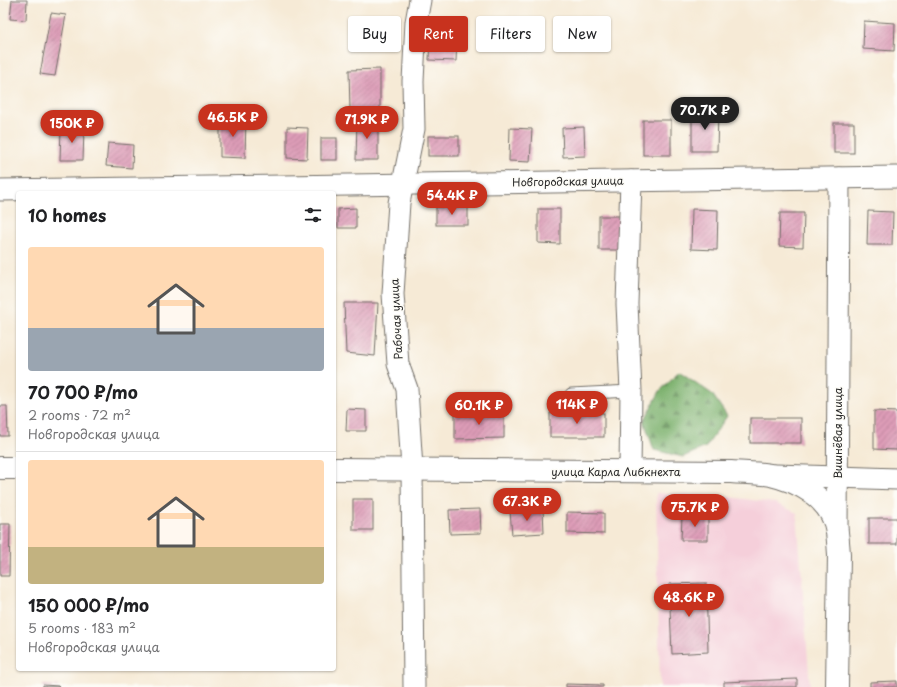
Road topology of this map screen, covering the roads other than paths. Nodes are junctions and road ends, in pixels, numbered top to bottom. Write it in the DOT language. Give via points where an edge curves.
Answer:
graph roads {
  1 [pos="420,0"];
  2 [pos="897,177"];
  3 [pos="839,178"];
  4 [pos="631,181"];
  5 [pos="402,183"];
  6 [pos="0,190"];
  7 [pos="631,391"];
  8 [pos="571,394"];
  9 [pos="0,468"];
  10 [pos="16,468"];
  11 [pos="336,469"];
  12 [pos="412,469"];
  13 [pos="630,470"];
  14 [pos="769,475"];
  15 [pos="837,476"];
  16 [pos="897,479"];
  17 [pos="837,533"];
  18 [pos="414,687"];
  19 [pos="837,687"];
  1 -- 5 [label="street, Рабочая улица" via="416,22 413,80 414,129"];
  2 -- 3 [label="street, Новгородская улица"];
  3 -- 4 [label="street, Новгородская улица"];
  3 -- 15 [label="street, Вишнёвая улица"];
  4 -- 5 [label="street, Новгородская улица"];
  4 -- 7 [label="street" via="627,304"];
  5 -- 6 [label="street, Новгородская улица"];
  5 -- 12 [label="street, Рабочая улица" via="393,294 398,364 407,390"];
  7 -- 8 [label="lane"];
  7 -- 13 [label="street"];
  9 -- 10 [label="main road"];
  11 -- 12 [label="main road, улица Карла Либкнехта"];
  12 -- 13 [label="main road, улица Карла Либкнехта"];
  12 -- 18 [label="street, Рабочая улица"];
  13 -- 14 [label="main road, улица Карла Либкнехта"];
  14 -- 15 [label="street, улица Карла Либкнехта"];
  14 -- 17 [label="main road" via="783,478 809,490 828,509"];
  15 -- 16 [label="street, улица Карла Либкнехта"];
  15 -- 17 [label="street, Вишнёвая улица"];
  17 -- 19 [label="main road, Вишнёвая улица"];
}
